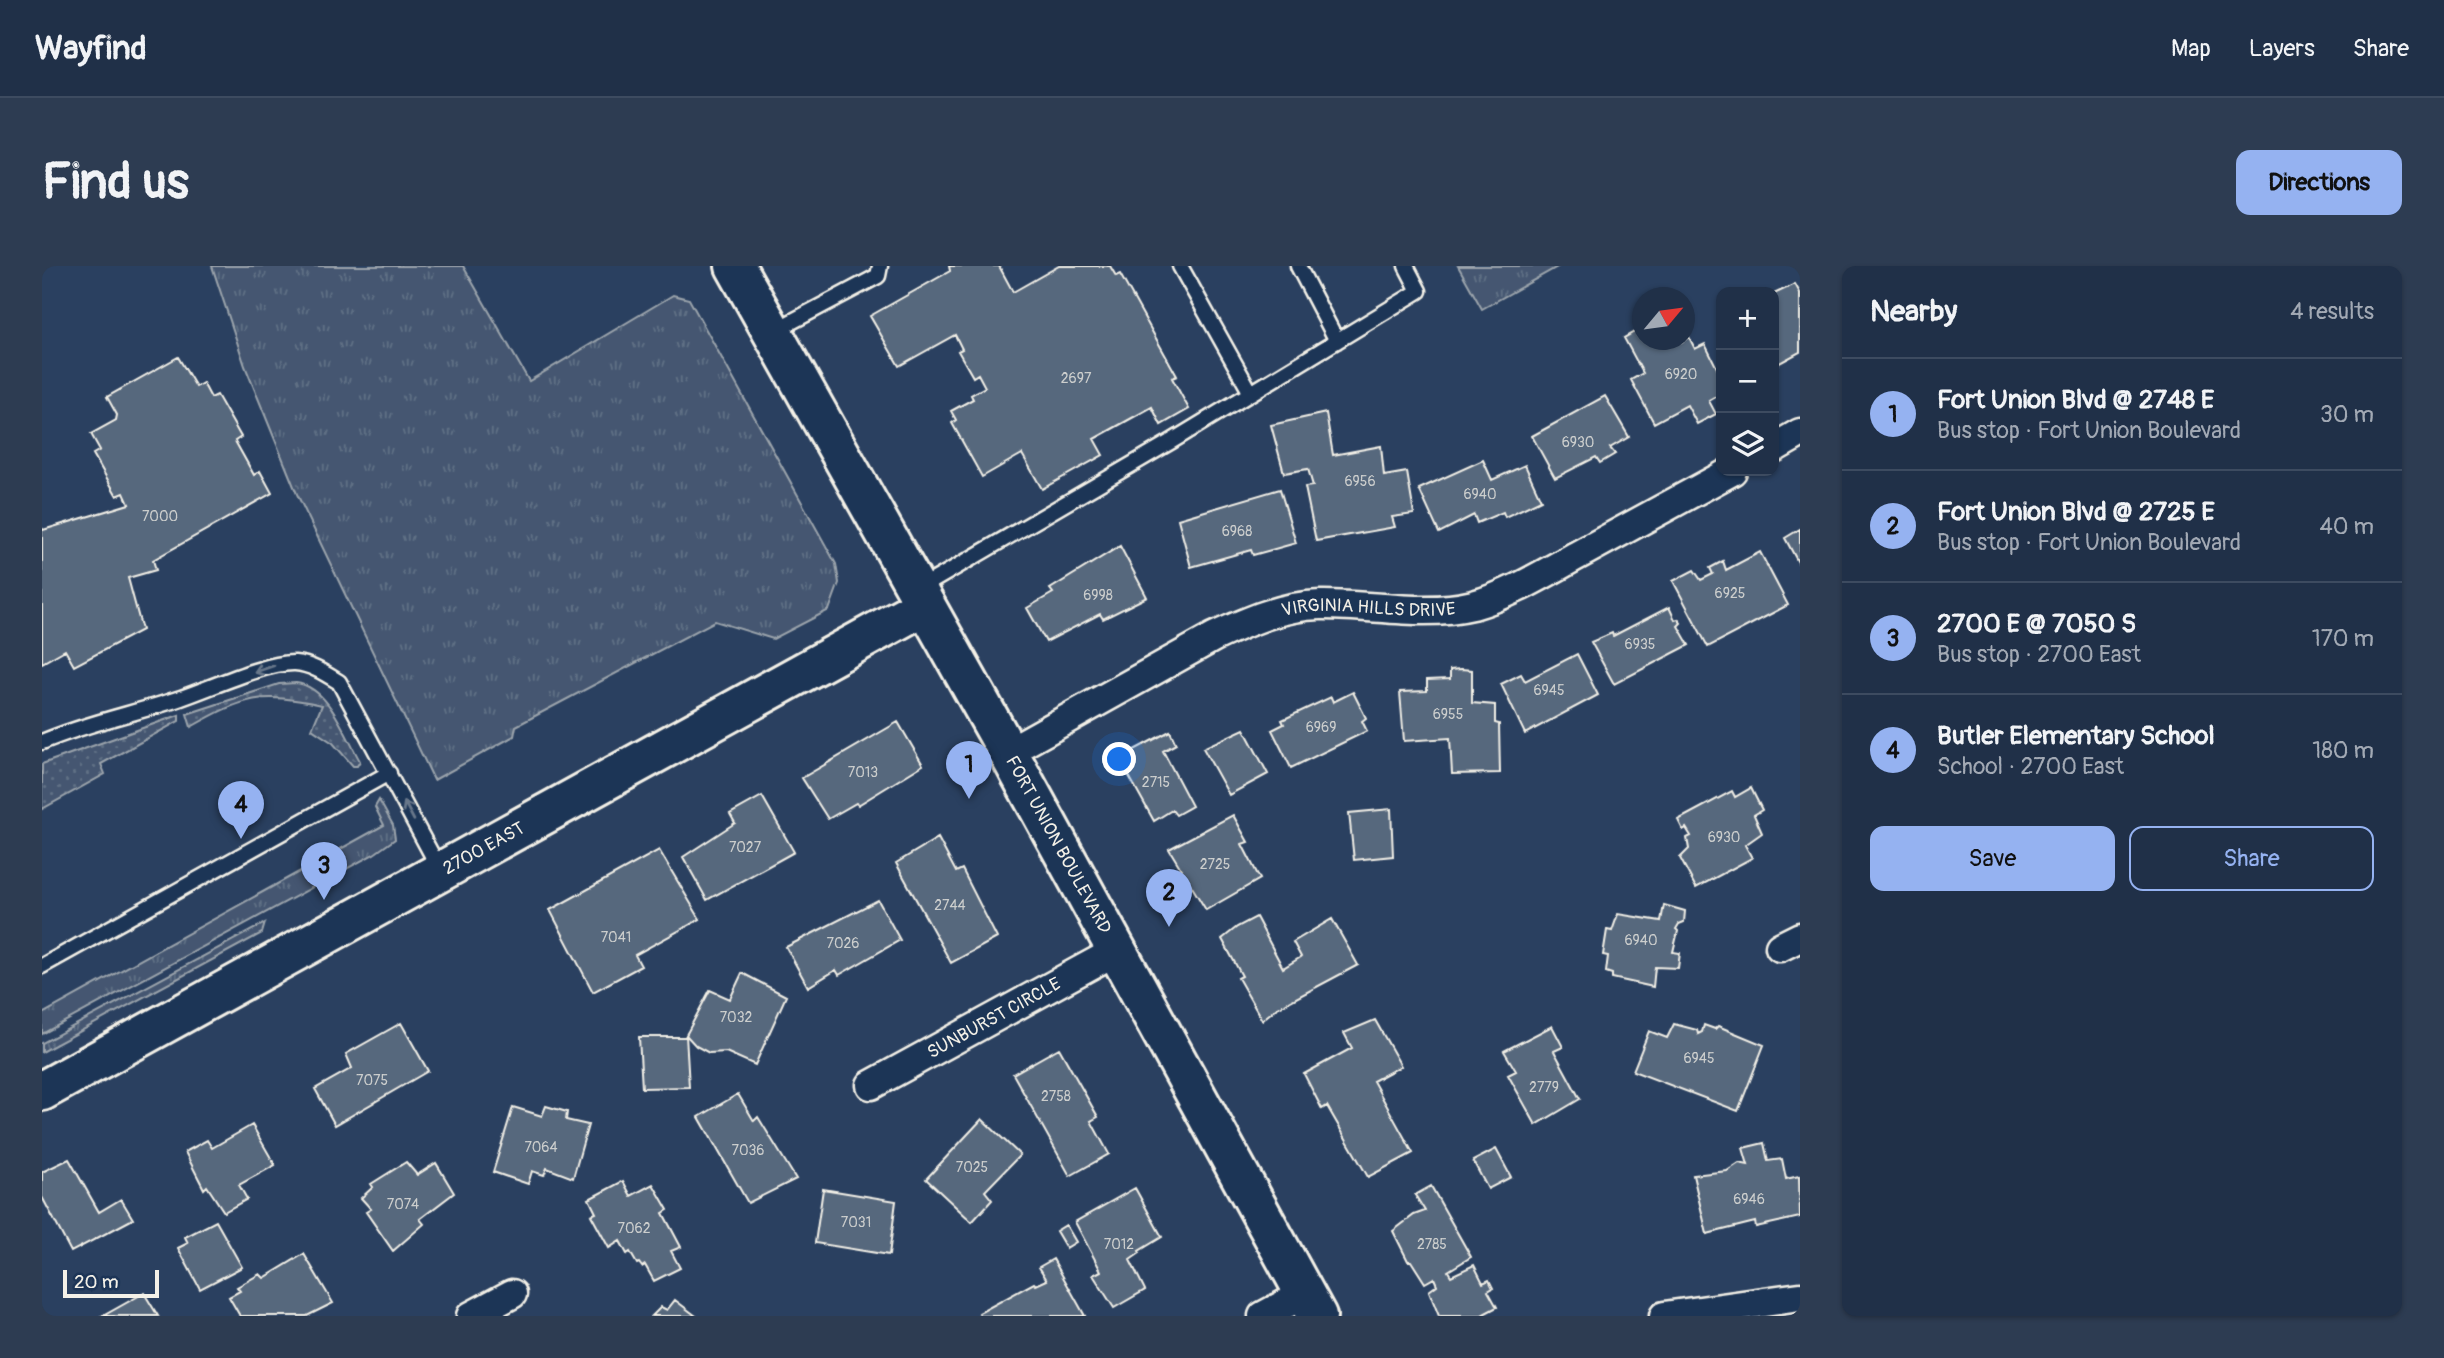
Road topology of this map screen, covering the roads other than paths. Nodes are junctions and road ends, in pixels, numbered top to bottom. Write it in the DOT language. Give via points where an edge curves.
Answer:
graph roads {
  1 [pos="735,266"];
  2 [pos="880,266"];
  3 [pos="1180,266"];
  4 [pos="1298,266"];
  5 [pos="1406,266"];
  6 [pos="771,332"];
  7 [pos="1337,341"];
  8 [pos="1251,393"];
  9 [pos="1800,433"];
  10 [pos="1779,445"];
  11 [pos="1723,476"];
  12 [pos="920,598"];
  13 [pos="42,742"];
  14 [pos="1008,752"];
  15 [pos="388,773"];
  16 [pos="441,871"];
  17 [pos="1116,951"];
  18 [pos="42,966"];
  19 [pos="871,1085"];
  20 [pos="42,1091"];
  21 [pos="512,1294"];
  22 [pos="1800,1297"];
  23 [pos="1310,1305"];
  24 [pos="471,1316"];
  25 [pos="1263,1316"];
  26 [pos="1664,1316"];
  1 -- 6 [label="main road, FORT UNION BOULEVARD"];
  2 -- 6 [label="lane" via="878,276"];
  3 -- 8 [label="lane"];
  4 -- 7 [label="lane"];
  5 -- 7 [label="lane" via="1419,291"];
  6 -- 12 [label="main road, FORT UNION BOULEVARD"];
  7 -- 8 [label="lane"];
  8 -- 12 [label="lane"];
  9 -- 10 [label="street"];
  11 -- 14 [label="street, VIRGINIA HILLS DRIVE" via="1546,572 1473,605 1395,610 1319,605 1250,620"];
  12 -- 14 [label="main road, FORT UNION BOULEVARD"];
  12 -- 16 [label="main road, 2700 EAST"];
  15 -- 13 [label="lane, one-way" via="339,682 298,663 279,664"];
  14 -- 17 [label="main road, FORT UNION BOULEVARD"];
  16 -- 15 [label="lane, one-way"];
  15 -- 18 [label="lane"];
  16 -- 20 [label="main road, 2700 EAST"];
  17 -- 19 [label="street, SUNBURST CIRCLE"];
  17 -- 23 [label="main road, FORT UNION BOULEVARD"];
  21 -- 24 [label="street"];
  22 -- 26 [label="street"];
  23 -- 25 [label="street"];
}
